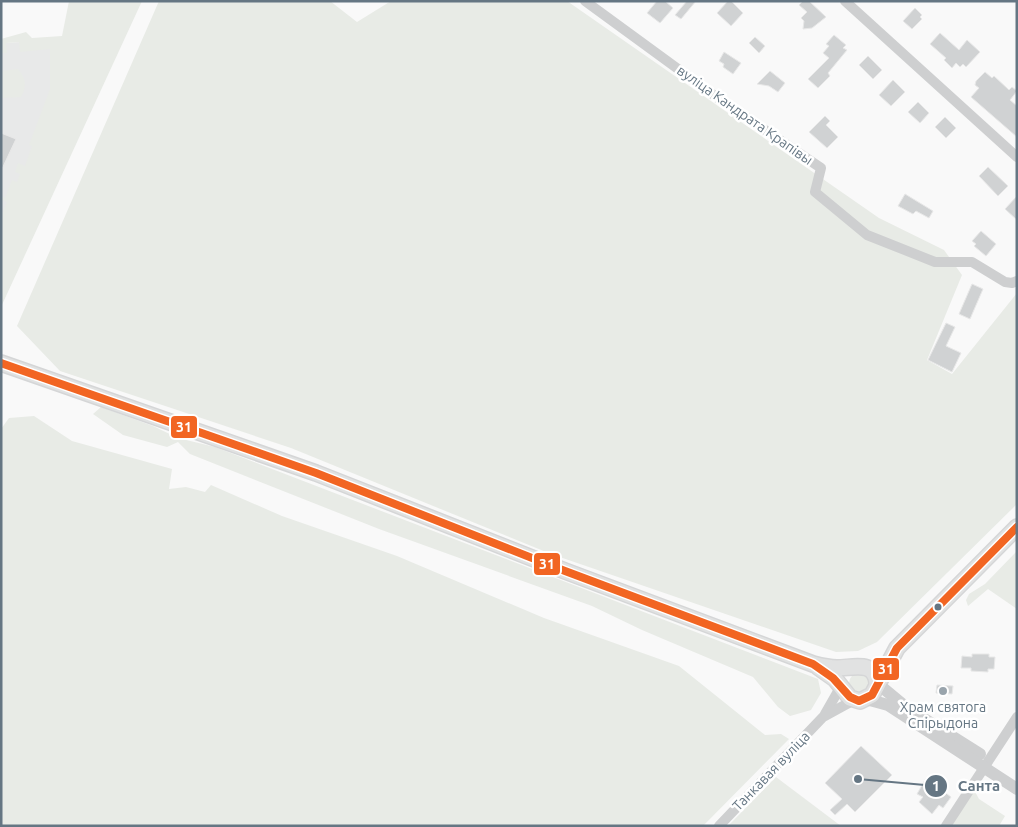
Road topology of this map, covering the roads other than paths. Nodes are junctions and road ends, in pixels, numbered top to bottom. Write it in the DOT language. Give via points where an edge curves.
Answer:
graph roads {
  1 [pos="585,1"];
  2 [pos="845,1"];
  3 [pos="1017,158"];
  4 [pos="1017,281"];
  5 [pos="1,363"];
  6 [pos="1017,528"];
  7 [pos="897,648"];
  8 [pos="813,664"];
  9 [pos="854,666"];
  10 [pos="886,666"];
  11 [pos="877,683"];
  12 [pos="841,686"];
  13 [pos="860,700"];
  14 [pos="922,716"];
  15 [pos="823,717"];
  16 [pos="1017,717"];
  17 [pos="939,733"];
  18 [pos="985,763"];
  19 [pos="1017,780"];
  20 [pos="1017,789"];
  21 [pos="718,826"];
  22 [pos="946,826"];
  1 -- 4 [label="street, вуліца Кандрата Крапівы" via="821,168 815,192 867,235 935,262 972,262 1005,282"];
  2 -- 3 [label="street"];
  5 -- 8 [label="main road" via="316,473"];
  6 -- 7 [label="main road"];
  7 -- 9 [label="main road" via="877,660"];
  7 -- 10 [label="main road"];
  8 -- 9 [label="main road" via="838,668"];
  8 -- 12 [label="main road" via="830,674"];
  9 -- 11 [label="main road" via="868,668"];
  9 -- 12 [label="main road" via="846,671"];
  10 -- 11 [label="main road"];
  10 -- 14 [label="street" via="886,684"];
  11 -- 13 [label="main road" via="875,690"];
  11 -- 14 [label="street"];
  12 -- 13 [label="main road" via="846,695"];
  12 -- 15 [label="street, Танкавая вуліца"];
  13 -- 15 [label="street, Танкавая вуліца"];
  13 -- 17 [label="street" via="888,705"];
  14 -- 17 [label="street"];
  15 -- 21 [label="street, Танкавая вуліца"];
  16 -- 18 [label="street"];
  17 -- 18 [label="street"];
  18 -- 19 [label="street"];
  18 -- 20 [label="street"];
  18 -- 22 [label="street"];
}
